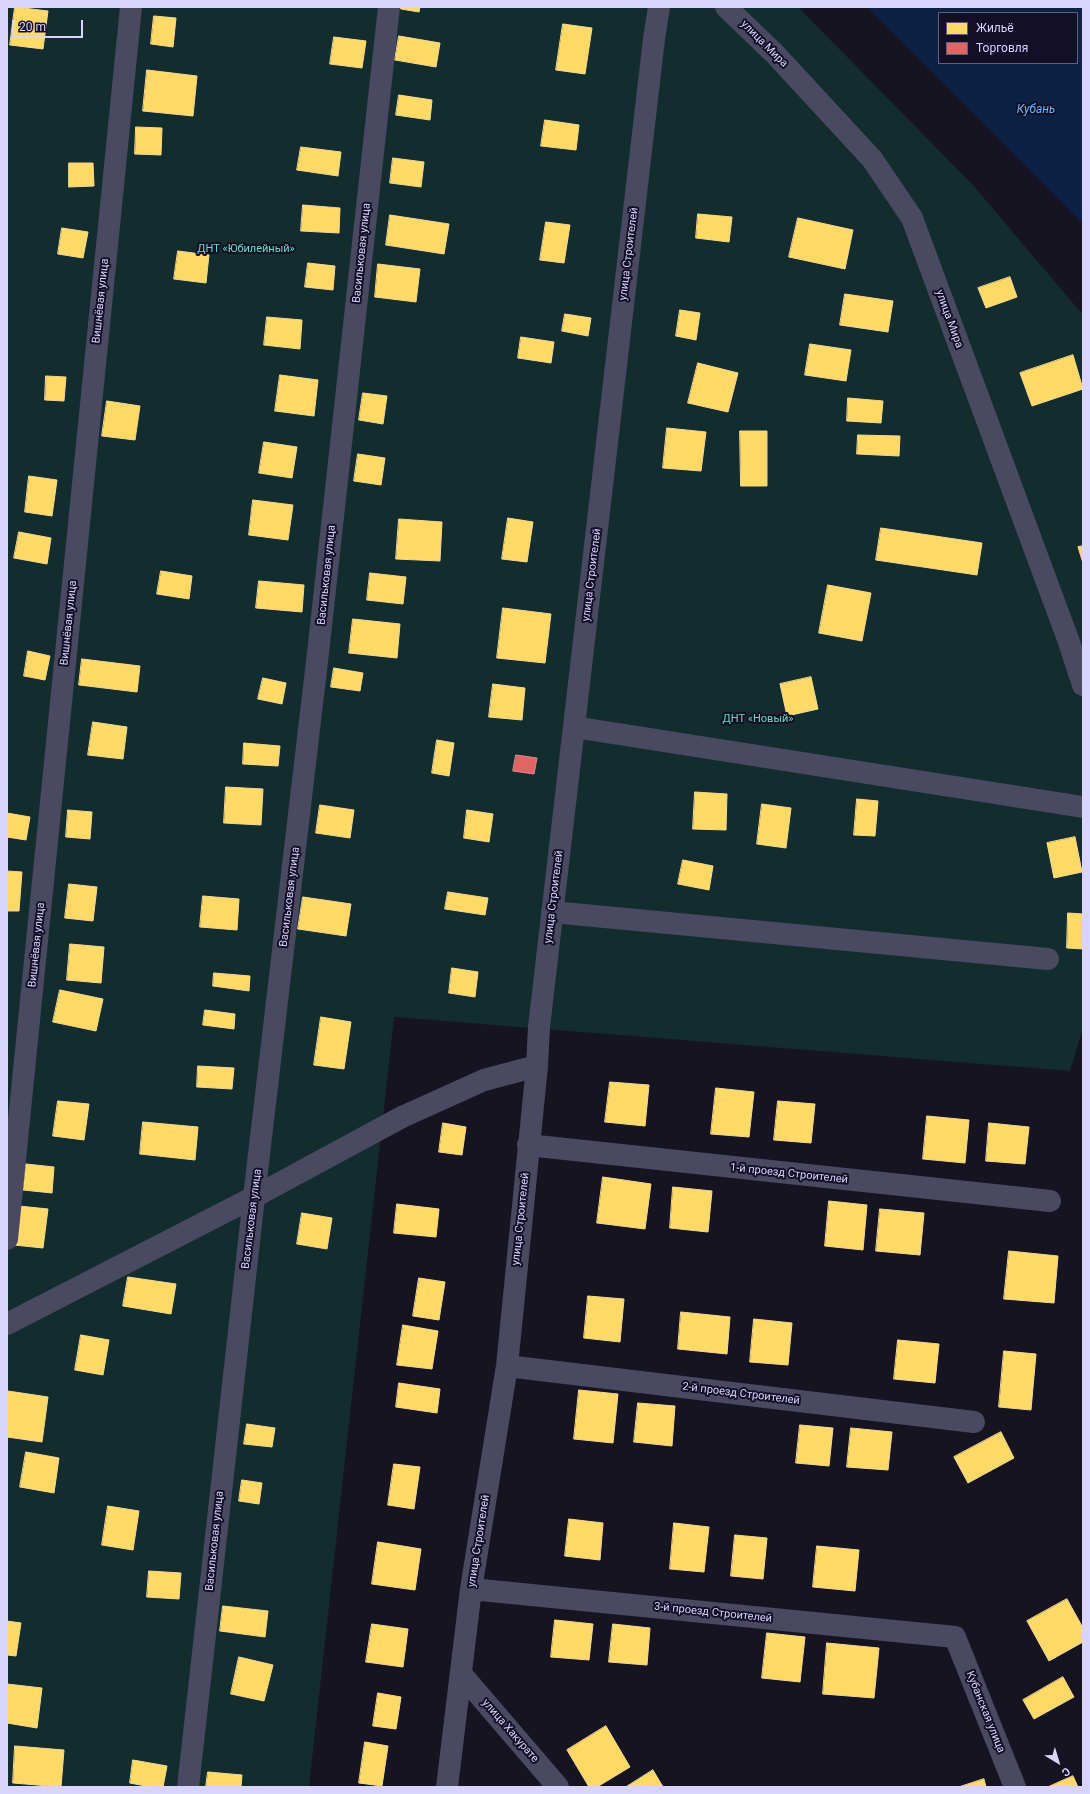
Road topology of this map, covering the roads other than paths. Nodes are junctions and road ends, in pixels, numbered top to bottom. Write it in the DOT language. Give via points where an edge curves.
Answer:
graph roads {
  1 [pos="131,7"];
  2 [pos="389,7"];
  3 [pos="659,7"];
  4 [pos="726,7"];
  5 [pos="1083,685"];
  6 [pos="574,727"];
  7 [pos="1083,807"];
  8 [pos="552,912"];
  9 [pos="1048,959"];
  10 [pos="537,1066"];
  11 [pos="528,1145"];
  12 [pos="254,1197"];
  13 [pos="1050,1201"];
  14 [pos="7,1239"];
  15 [pos="7,1324"];
  16 [pos="507,1366"];
  17 [pos="974,1422"];
  18 [pos="471,1590"];
  19 [pos="955,1637"];
  20 [pos="462,1675"];
  21 [pos="188,1787"];
  22 [pos="447,1787"];
  23 [pos="558,1787"];
  24 [pos="1015,1787"];
  1 -- 14 [label="street, Вишнёвая улица"];
  2 -- 12 [label="street, Васильковая улица" via="319,645"];
  3 -- 6 [label="street, улица Строителей"];
  4 -- 5 [label="street, улица Мира" via="775,54 872,159 912,218"];
  6 -- 7 [label="street"];
  6 -- 8 [label="street, улица Строителей"];
  8 -- 9 [label="street"];
  8 -- 10 [label="street, улица Строителей"];
  10 -- 11 [label="street, улица Строителей"];
  10 -- 12 [label="street" via="484,1080 402,1117"];
  11 -- 13 [label="street, 1-й проезд Строителей"];
  11 -- 16 [label="street, улица Строителей"];
  12 -- 15 [label="street"];
  12 -- 21 [label="street, Васильковая улица"];
  16 -- 17 [label="street, 2-й проезд Строителей"];
  16 -- 18 [label="street, улица Строителей"];
  18 -- 19 [label="street, 3-й проезд Строителей"];
  18 -- 20 [label="street, улица Строителей"];
  19 -- 24 [label="street, Кубанская улица"];
  20 -- 22 [label="street, улица Строителей"];
  20 -- 23 [label="street, улица Хакурате"];
}
